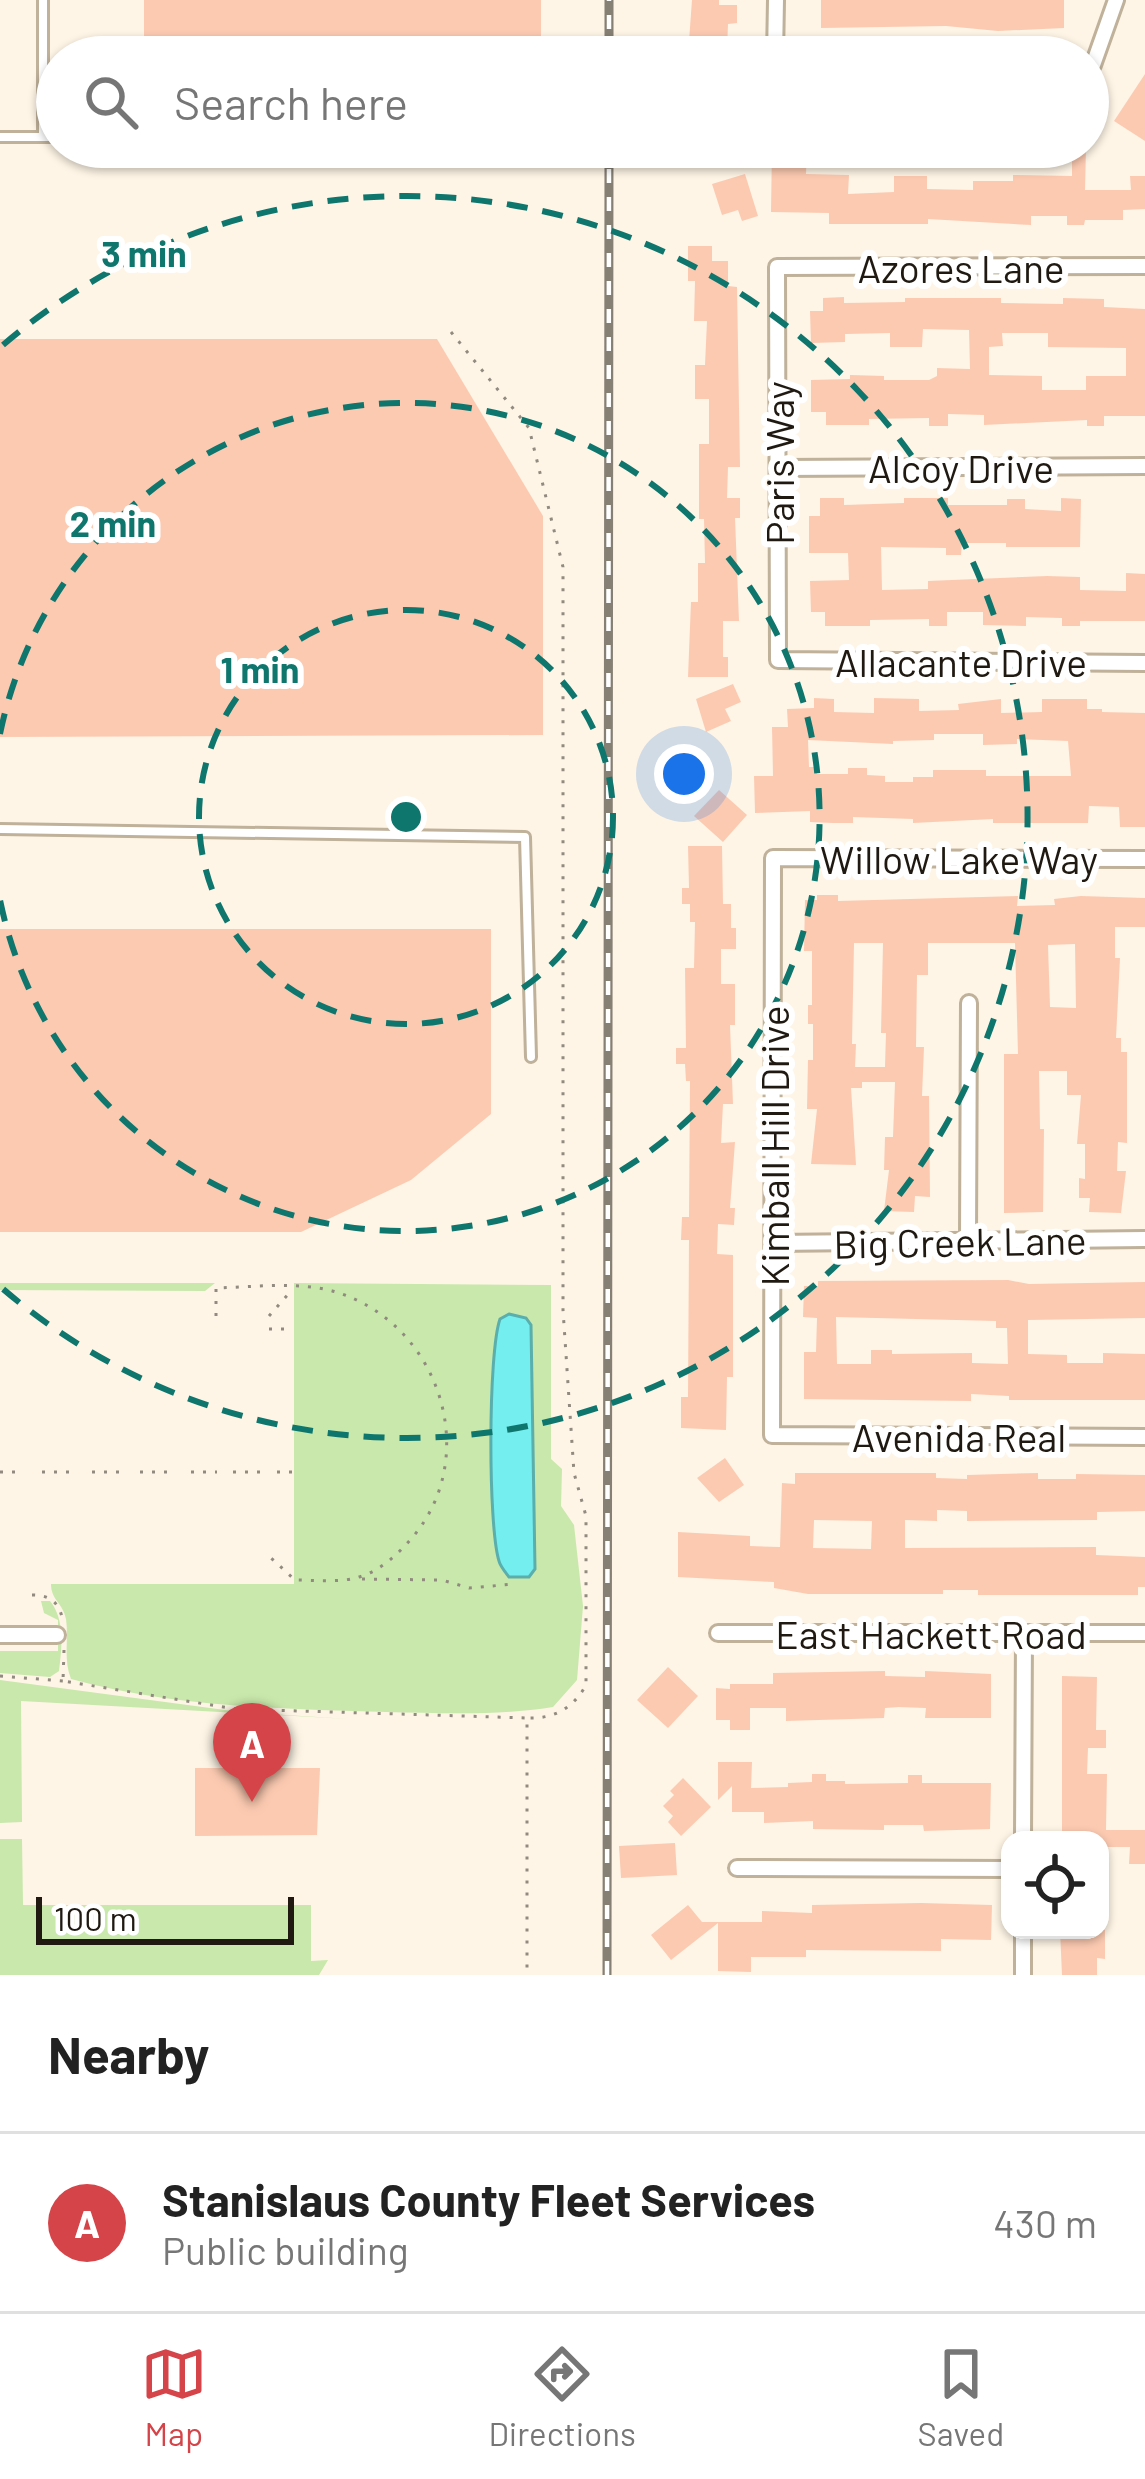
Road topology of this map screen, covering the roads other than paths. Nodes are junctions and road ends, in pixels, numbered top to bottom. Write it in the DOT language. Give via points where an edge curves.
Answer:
graph roads {
  1 [pos="43,0"];
  2 [pos="776,0"];
  3 [pos="1116,0"];
  4 [pos="43,36"];
  5 [pos="776,36"];
  6 [pos="1102,36"];
  7 [pos="0,137"];
  8 [pos="36,137"];
  9 [pos="1145,266"];
  10 [pos="778,267"];
  11 [pos="1145,466"];
  12 [pos="778,468"];
  13 [pos="778,660"];
  14 [pos="1145,663"];
  15 [pos="0,829"];
  16 [pos="773,858"];
  17 [pos="1145,859"];
  18 [pos="969,1003"];
  19 [pos="531,1057"];
  20 [pos="1145,1239"];
  21 [pos="968,1240"];
  22 [pos="774,1243"];
  23 [pos="772,1435"];
  24 [pos="1145,1437"];
  25 [pos="718,1633"];
  26 [pos="1145,1633"];
  27 [pos="1024,1634"];
  28 [pos="0,1635"];
  29 [pos="62,1635"];
  30 [pos="1023,1831"];
  31 [pos="737,1868"];
  32 [pos="1001,1869"];
  33 [pos="1023,1939"];
  34 [pos="1023,1975"];
  1 -- 4 [label="lane"];
  2 -- 5 [label="street"];
  3 -- 6 [label="street"];
  7 -- 8 [label="lane"];
  9 -- 10 [label="street, Azores Lane"];
  10 -- 12 [label="street, Paris Way"];
  11 -- 12 [label="street, Alcoy Drive"];
  12 -- 13 [label="street, Paris Way"];
  13 -- 14 [label="street, Allacante Drive"];
  15 -- 19 [label="lane" via="525,837"];
  16 -- 17 [label="street, Willow Lake Way"];
  16 -- 22 [label="street, Kimball Hill Drive"];
  18 -- 21 [label="street"];
  20 -- 21 [label="street, Big Creek Lane"];
  21 -- 22 [label="street, Big Creek Lane"];
  22 -- 23 [label="street, Kimball Hill Drive"];
  23 -- 24 [label="street, Avenida Real"];
  25 -- 27 [label="street, East Hackett Road"];
  26 -- 27 [label="street, East Hackett Road"];
  27 -- 30 [label="street"];
  28 -- 29 [label="street"];
  31 -- 32 [label="street"];
  33 -- 34 [label="street"];
}
